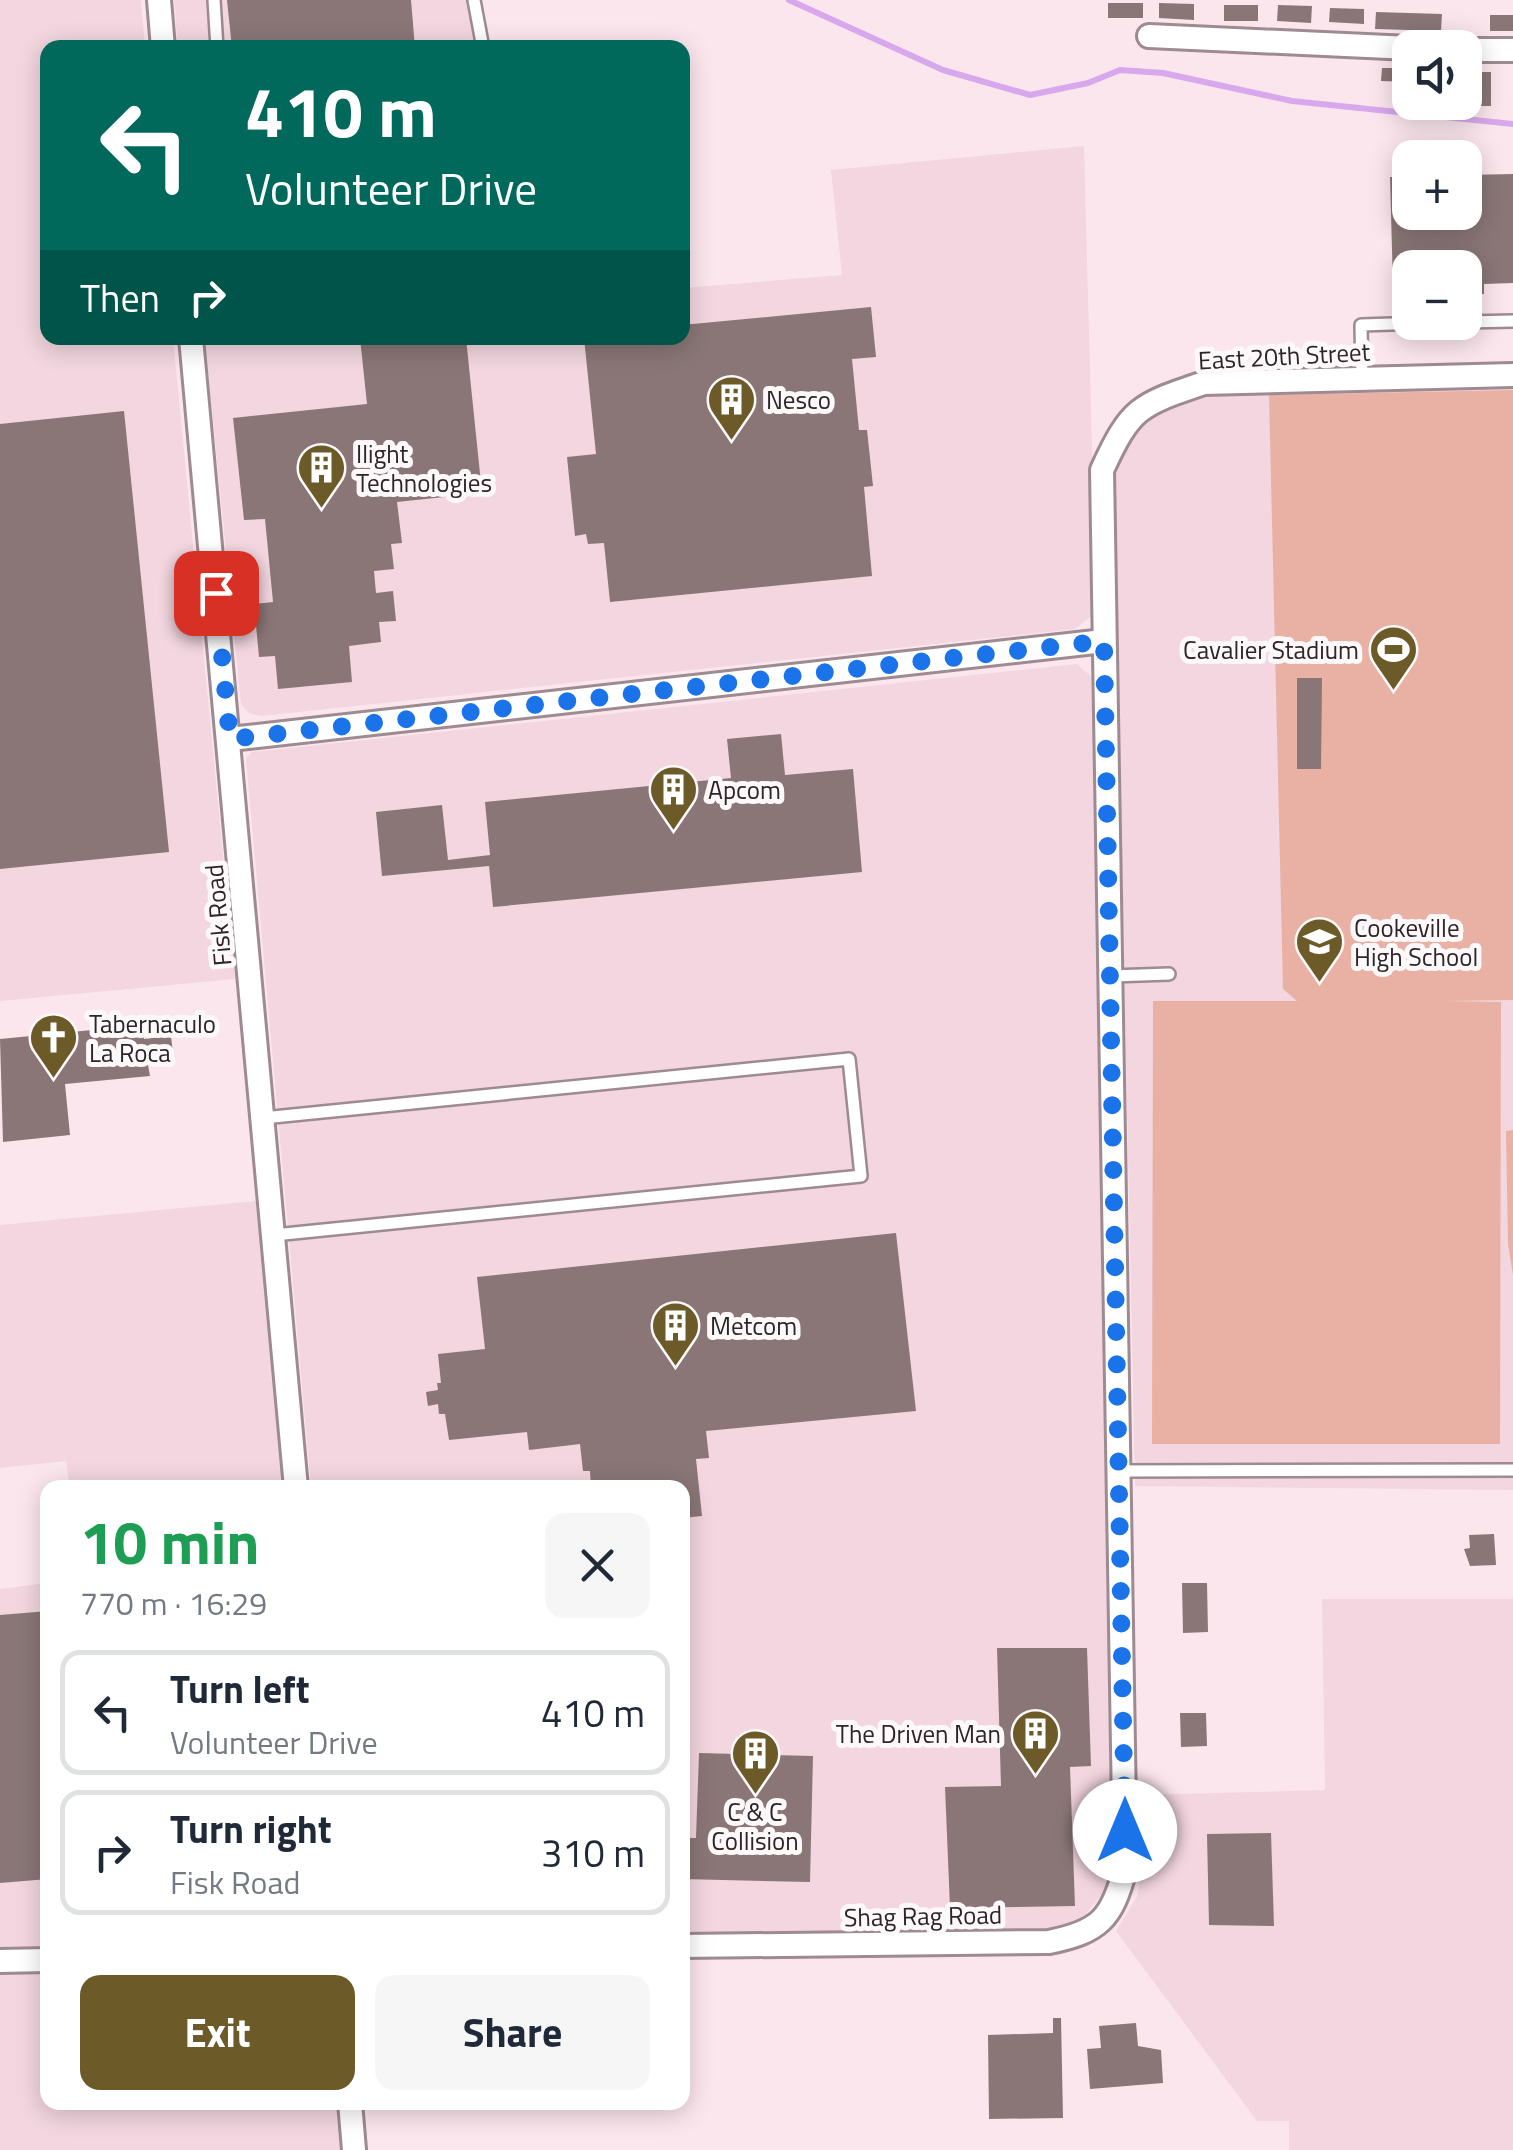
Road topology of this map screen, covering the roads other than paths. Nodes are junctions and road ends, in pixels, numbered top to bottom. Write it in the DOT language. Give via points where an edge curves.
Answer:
graph roads {
  1 [pos="159,0"];
  2 [pos="214,0"];
  3 [pos="474,0"];
  4 [pos="1149,36"];
  5 [pos="163,40"];
  6 [pos="217,40"];
  7 [pos="482,40"];
  8 [pos="1392,47"];
  9 [pos="1482,50"];
  10 [pos="1513,50"];
  11 [pos="1513,321"];
  12 [pos="1482,322"];
  13 [pos="1392,324"];
  14 [pos="192,345"];
  15 [pos="1513,375"];
  16 [pos="1362,379"];
  17 [pos="1104,641"];
  18 [pos="230,739"];
  19 [pos="1169,974"];
  20 [pos="1112,976"];
  21 [pos="263,1118"];
  22 [pos="274,1234"];
  23 [pos="1513,1470"];
  24 [pos="1122,1471"];
  25 [pos="295,1480"];
  26 [pos="690,1946"];
  27 [pos="40,1960"];
  28 [pos="0,1961"];
  29 [pos="351,2110"];
  30 [pos="354,2150"];
  1 -- 5 [label="street"];
  2 -- 6 [label="lane"];
  3 -- 7 [label="lane"];
  4 -- 8 [label="street"];
  9 -- 10 [label="street"];
  11 -- 12 [label="lane"];
  13 -- 16 [label="lane" via="1360,325"];
  14 -- 18 [label="street, Fisk Road"];
  15 -- 16 [label="street, East 20th Street"];
  16 -- 17 [label="street, East 20th Street" via="1204,383 1156,399 1126,420 1102,470"];
  17 -- 18 [label="street"];
  17 -- 20 [label="street"];
  18 -- 21 [label="street, Fisk Road"];
  19 -- 20 [label="lane"];
  20 -- 24 [label="street"];
  21 -- 22 [label="street, Fisk Road"];
  21 -- 22 [label="lane" via="849,1060 860,1176"];
  22 -- 25 [label="street, Fisk Road"];
  23 -- 24 [label="lane"];
  24 -- 26 [label="street, Shag Rag Road" via="1126,1869 1118,1899 1102,1922 1081,1936 1049,1942"];
  27 -- 28 [label="street"];
  29 -- 30 [label="street"];
}
